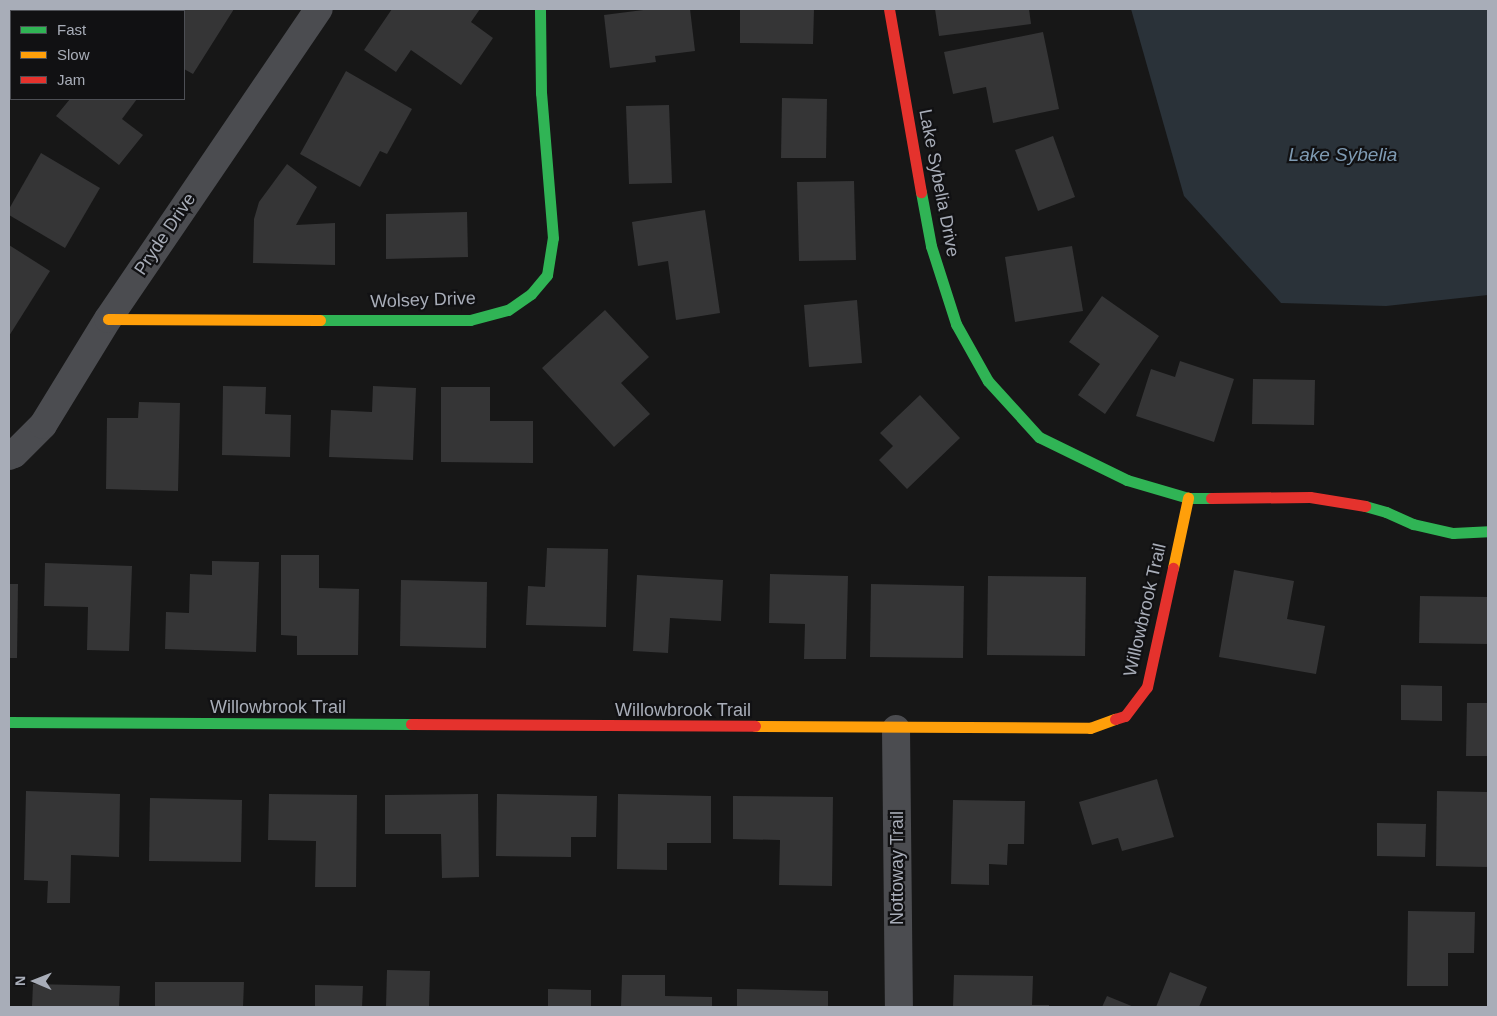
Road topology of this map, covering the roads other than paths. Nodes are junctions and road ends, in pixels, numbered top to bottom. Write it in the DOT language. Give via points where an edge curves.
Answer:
graph roads {
  1 [pos="319,9"];
  2 [pos="540,9"];
  3 [pos="889,9"];
  4 [pos="108,319"];
  5 [pos="9,456"];
  6 [pos="1188,498"];
  7 [pos="1488,531"];
  8 [pos="9,722"];
  9 [pos="896,729"];
  10 [pos="899,1007"];
  1 -- 4 [label="street, Pryde Drive"];
  2 -- 4 [label="street, Wolsey Drive" via="541,93 553,238 547,275 531,294 508,310 470,320"];
  3 -- 6 [label="street, Lake Sybelia Drive" via="931,246 956,324 988,382 1039,437 1127,480"];
  4 -- 5 [label="street, Pryde Drive" via="42,425"];
  6 -- 7 [label="street, Lake Sybelia Drive" via="1310,497 1360,505 1413,524 1453,533"];
  6 -- 9 [label="street, Willowbrook Trail" via="1147,687 1125,716 1090,728"];
  8 -- 9 [label="street, Willowbrook Trail"];
  9 -- 10 [label="street, Nottoway Trail"];
}
